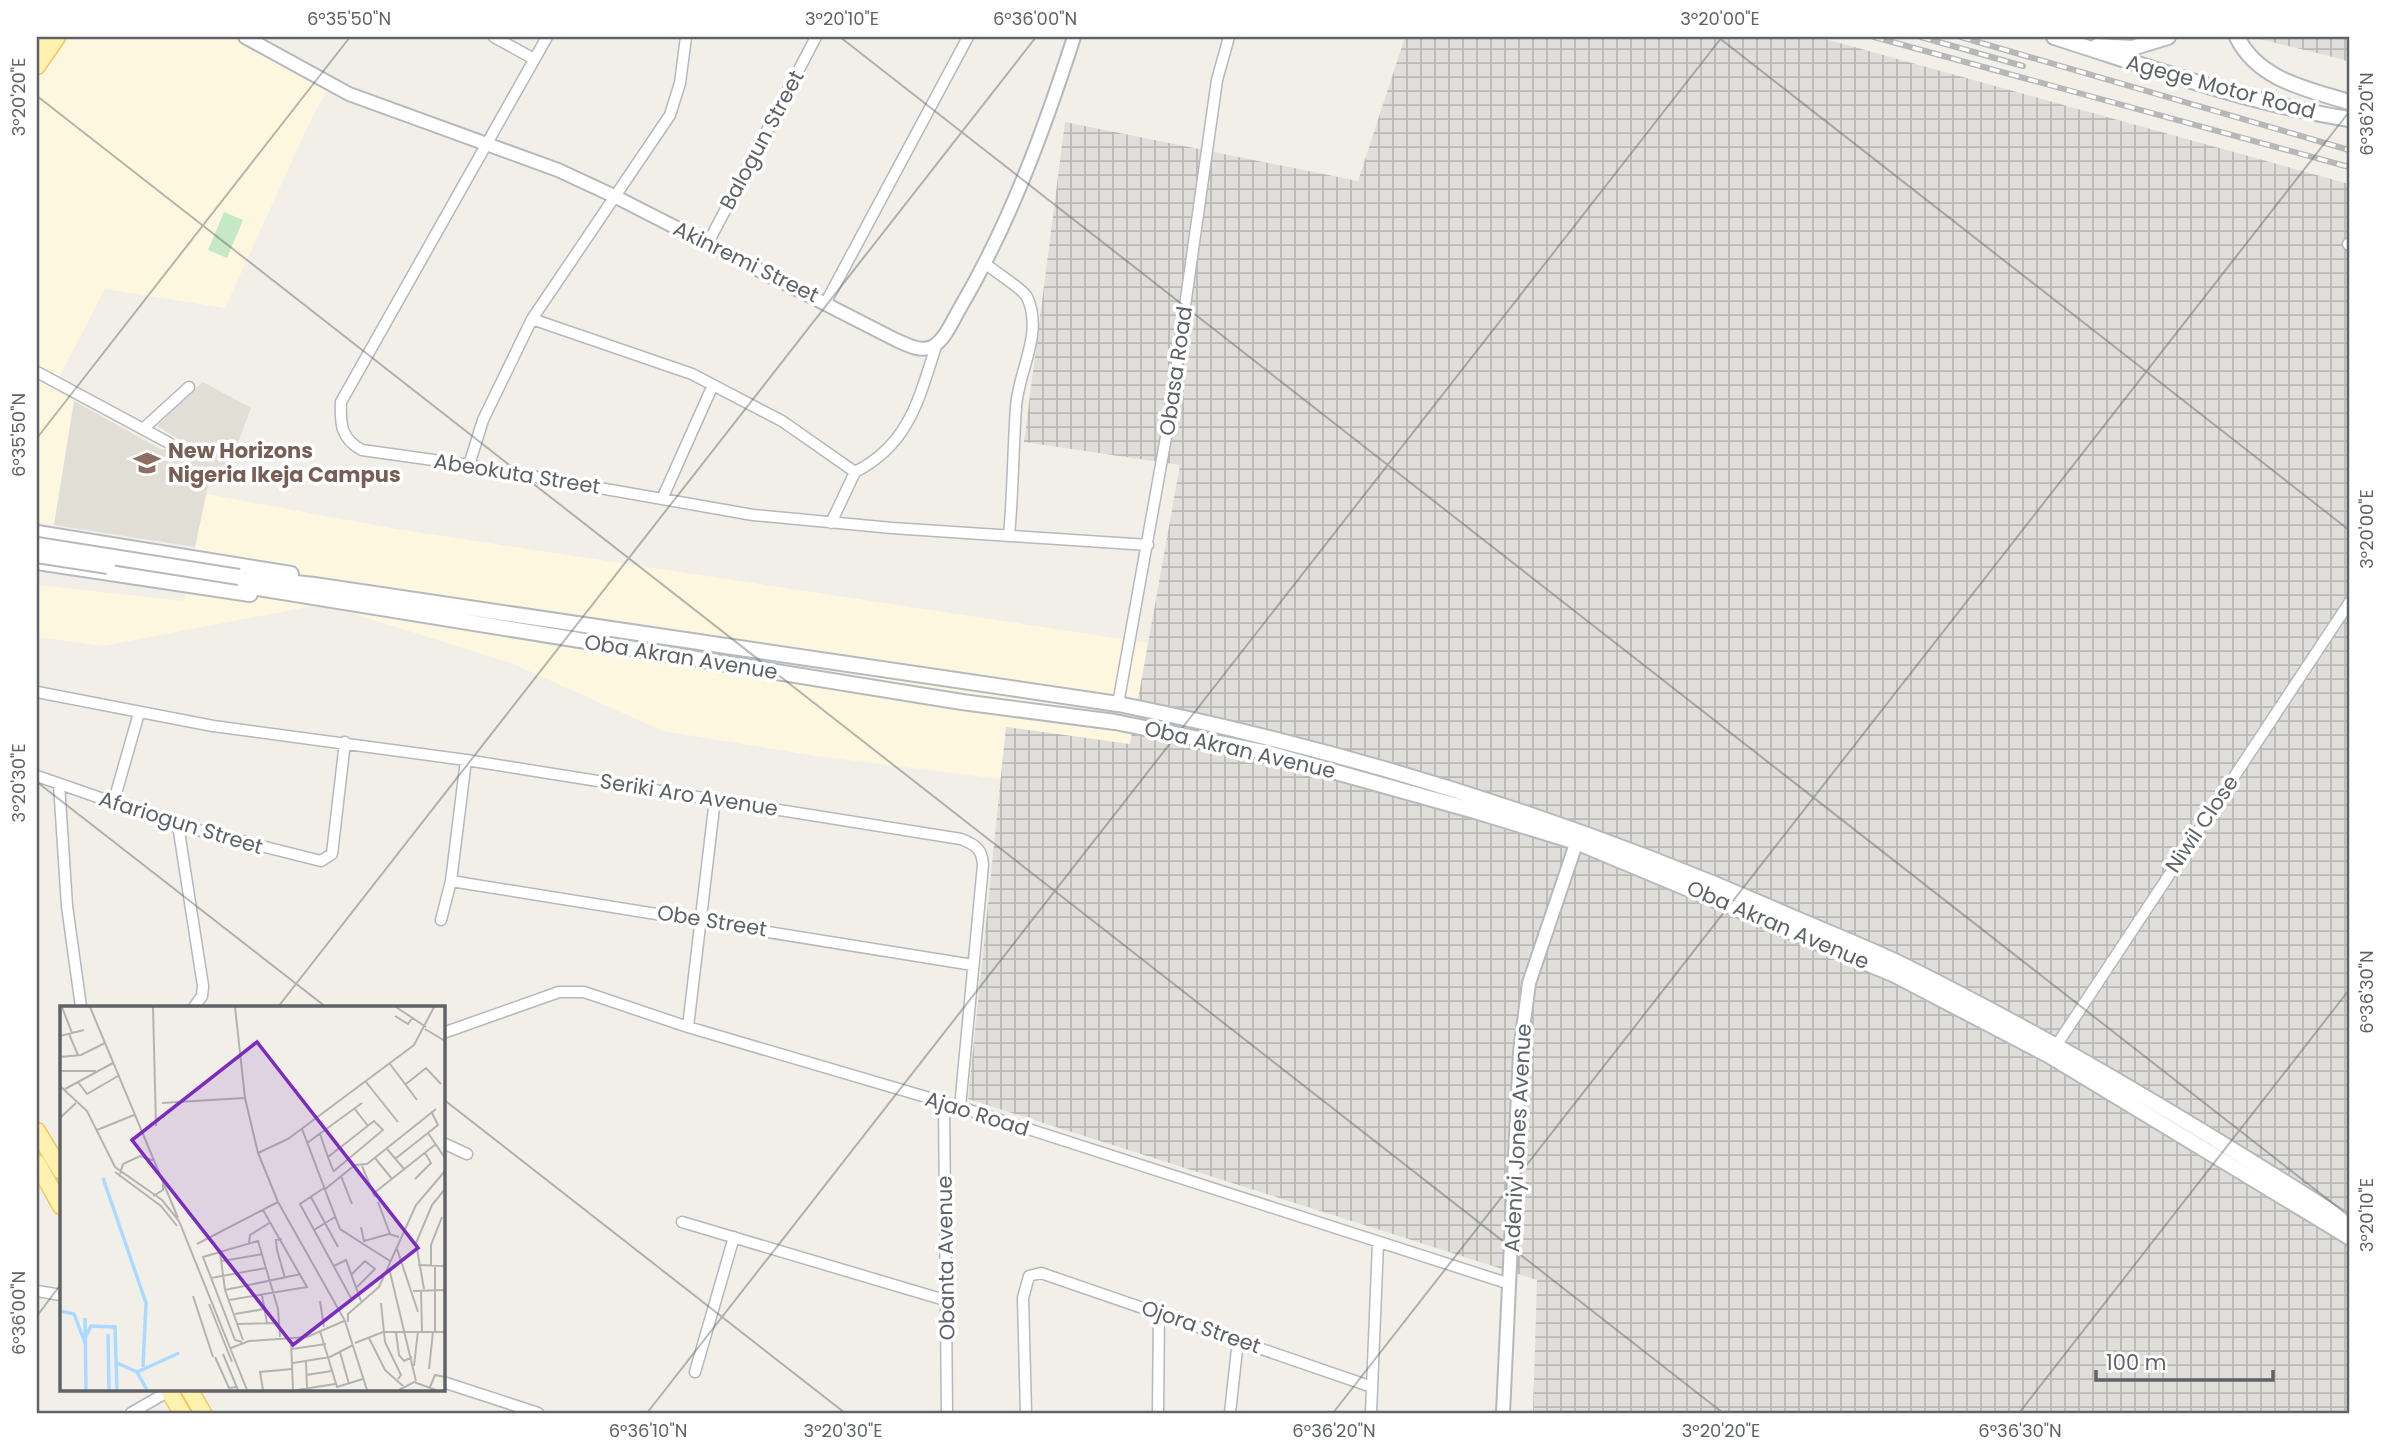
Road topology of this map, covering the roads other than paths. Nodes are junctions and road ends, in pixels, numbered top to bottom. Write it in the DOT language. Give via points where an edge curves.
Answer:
graph roads {
  1 [pos="41,37"];
  2 [pos="57,37"];
  3 [pos="66,37"];
  4 [pos="245,37"];
  5 [pos="494,37"];
  6 [pos="547,37"];
  7 [pos="686,37"];
  8 [pos="816,37"];
  9 [pos="968,37"];
  10 [pos="1074,37"];
  11 [pos="1229,37"];
  12 [pos="2054,37"];
  13 [pos="2168,37"];
  14 [pos="2237,37"];
  15 [pos="37,43"];
  16 [pos="2078,44"];
  17 [pos="534,59"];
  18 [pos="37,66"];
  19 [pos="37,75"];
  20 [pos="2349,102"];
  21 [pos="2349,119"];
  22 [pos="487,143"];
  23 [pos="614,196"];
  24 [pos="708,243"];
  25 [pos="986,264"];
  26 [pos="826,302"];
  27 [pos="533,319"];
  28 [pos="937,343"];
  29 [pos="37,372"];
  30 [pos="713,385"];
  31 [pos="189,387"];
  32 [pos="144,428"];
  33 [pos="169,443"];
  34 [pos="469,465"];
  35 [pos="855,472"];
  36 [pos="662,499"];
  37 [pos="831,523"];
  38 [pos="37,533"];
  39 [pos="1009,536"];
  40 [pos="78,540"];
  41 [pos="37,545"];
  42 [pos="1148,545"];
  43 [pos="37,555"];
  44 [pos="37,562"];
  45 [pos="73,568"];
  46 [pos="239,581"];
  47 [pos="314,585"];
  48 [pos="325,599"];
  49 [pos="2349,603"];
  50 [pos="37,692"];
  51 [pos="1118,704"];
  52 [pos="139,713"];
  53 [pos="345,742"];
  54 [pos="466,760"];
  55 [pos="37,776"];
  56 [pos="59,785"];
  57 [pos="715,799"];
  58 [pos="113,804"];
  59 [pos="178,825"];
  60 [pos="1578,836"];
  61 [pos="452,881"];
  62 [pos="701,919"];
  63 [pos="441,920"];
  64 [pos="973,965"];
  65 [pos="81,1006"];
  66 [pos="195,1006"];
  67 [pos="688,1027"];
  68 [pos="444,1033"];
  69 [pos="2056,1046"];
  70 [pos="944,1103"];
  71 [pos="960,1107"];
  72 [pos="37,1130"];
  73 [pos="444,1143"];
  74 [pos="467,1154"];
  75 [pos="37,1163"];
  76 [pos="60,1169"];
  77 [pos="60,1204"];
  78 [pos="682,1222"];
  79 [pos="2349,1223"];
  80 [pos="734,1237"];
  81 [pos="2349,1237"];
  82 [pos="1378,1243"];
  83 [pos="1510,1284"];
  84 [pos="37,1291"];
  85 [pos="60,1295"];
  86 [pos="948,1301"];
  87 [pos="1159,1312"];
  88 [pos="1238,1340"];
  89 [pos="695,1372"];
  90 [pos="444,1382"];
  91 [pos="1372,1387"];
  92 [pos="169,1390"];
  93 [pos="190,1390"];
  94 [pos="131,1413"];
  95 [pos="182,1413"];
  96 [pos="203,1413"];
  97 [pos="538,1413"];
  98 [pos="947,1413"];
  99 [pos="1026,1413"];
  100 [pos="1158,1413"];
  101 [pos="1230,1413"];
  102 [pos="1371,1413"];
  103 [pos="1503,1413"];
  1 -- 15 [label="main road"];
  2 -- 18 [label="main road"];
  3 -- 19 [label="street"];
  4 -- 22 [label="street, Akinremi Street" via="349,94"];
  5 -- 17 [label="street"];
  6 -- 17 [label="street, Abeokuta Street"];
  7 -- 23 [label="street" via="670,116"];
  8 -- 24 [label="street, Balogun Street"];
  9 -- 26 [label="street"];
  10 -- 25 [label="street" via="1045,124"];
  11 -- 42 [label="street, Obasa Road" via="1217,80"];
  12 -- 16 [label="main road, Agege Motor Road"];
  13 -- 16 [label="main road" via="2132,48"];
  14 -- 20 [label="main road" via="2252,61 2274,75"];
  16 -- 21 [label="main road, Agege Motor Road" via="2257,100"];
  17 -- 22 [label="street, Abeokuta Street"];
  22 -- 23 [label="street, Akinremi Street"];
  22 -- 34 [label="street, Abeokuta Street" via="341,402 340,428 352,445 362,450"];
  23 -- 24 [label="street, Akinremi Street"];
  23 -- 27 [label="street"];
  24 -- 26 [label="street, Akinremi Street"];
  25 -- 28 [label="street"];
  25 -- 39 [label="street" via="1026,293 1033,312 1016,405"];
  26 -- 28 [label="street, Akinremi Street" via="913,347 924,349"];
  27 -- 30 [label="street"];
  27 -- 34 [label="street" via="483,420"];
  28 -- 35 [label="street" via="919,401 895,443"];
  29 -- 32 [label="street"];
  30 -- 35 [label="street" via="782,421"];
  30 -- 36 [label="street"];
  31 -- 32 [label="street"];
  32 -- 33 [label="street"];
  34 -- 36 [label="street, Abeokuta Street"];
  35 -- 37 [label="street"];
  36 -- 37 [label="street, Abeokuta Street"];
  37 -- 39 [label="street, Abeokuta Street"];
  38 -- 40 [label="main road"];
  39 -- 42 [label="street, Abeokuta Street"];
  40 -- 45 [label="main road" via="68,544 64,553 65,562"];
  40 -- 47 [label="main road" via="297,575"];
  41 -- 46 [label="main road, Oba Akran Avenue, bridge"];
  42 -- 51 [label="street, Obasa Road"];
  43 -- 46 [label="main road, Oba Akran Avenue, bridge"];
  44 -- 45 [label="main road"];
  45 -- 48 [label="main road" via="238,592"];
  46 -- 47 [label="main road, Oba Akran Avenue"];
  46 -- 48 [label="main road, Oba Akran Avenue"];
  47 -- 51 [label="main road, Oba Akran Avenue"];
  48 -- 60 [label="main road, Oba Akran Avenue" via="1186,736"];
  49 -- 69 [label="street, Niwil Close"];
  50 -- 52 [label="street, Seriki Aro Avenue"];
  51 -- 60 [label="main road, Oba Akran Avenue" via="1219,724 1378,766"];
  52 -- 53 [label="street, Seriki Aro Avenue"];
  52 -- 58 [label="street"];
  53 -- 54 [label="street, Seriki Aro Avenue"];
  53 -- 59 [label="street, Afariogun Street" via="332,854 327,860"];
  54 -- 57 [label="street, Seriki Aro Avenue"];
  54 -- 61 [label="street"];
  55 -- 56 [label="street, Afariogun Street"];
  56 -- 58 [label="street, Afariogun Street"];
  56 -- 65 [label="street" via="67,906"];
  57 -- 62 [label="street"];
  57 -- 64 [label="street, Seriki Aro Avenue" via="975,845 982,853 983,866"];
  58 -- 59 [label="street, Afariogun Street"];
  59 -- 66 [label="street" via="203,986"];
  60 -- 69 [label="main road, Oba Akran Avenue" via="1712,881 1902,965"];
  60 -- 81 [label="main road, Oba Akran Avenue" via="1939,996 2123,1099"];
  60 -- 83 [label="street, Adeniyi Jones Avenue" via="1530,983 1516,1107"];
  61 -- 62 [label="street, Obe Street"];
  61 -- 63 [label="street"];
  62 -- 64 [label="street, Obe Street"];
  62 -- 67 [label="street"];
  64 -- 71 [label="street, Seriki Aro Avenue"];
  67 -- 68 [label="street, Ajao Road" via="571,990"];
  67 -- 70 [label="street, Ajao Road"];
  69 -- 79 [label="main road, Oba Akran Avenue"];
  70 -- 71 [label="street, Ajao Road"];
  70 -- 86 [label="street, Obanta Avenue"];
  71 -- 82 [label="street, Ajao Road"];
  72 -- 76 [label="main road"];
  73 -- 74 [label="street"];
  75 -- 77 [label="main road"];
  78 -- 80 [label="street"];
  80 -- 86 [label="street"];
  80 -- 89 [label="street"];
  82 -- 83 [label="street, Ajao Road"];
  82 -- 91 [label="street"];
  83 -- 103 [label="street, Adeniyi Jones Avenue"];
  84 -- 85 [label="street"];
  86 -- 98 [label="street, Obanta Avenue"];
  87 -- 88 [label="street, Ojora Street"];
  87 -- 99 [label="street, Ojora Street" via="1041,1273 1029,1276 1023,1298"];
  87 -- 100 [label="street"];
  88 -- 91 [label="street, Ojora Street"];
  88 -- 101 [label="street"];
  90 -- 97 [label="street"];
  91 -- 102 [label="street"];
  92 -- 94 [label="street"];
  92 -- 95 [label="main road"];
  93 -- 96 [label="main road"];
}
